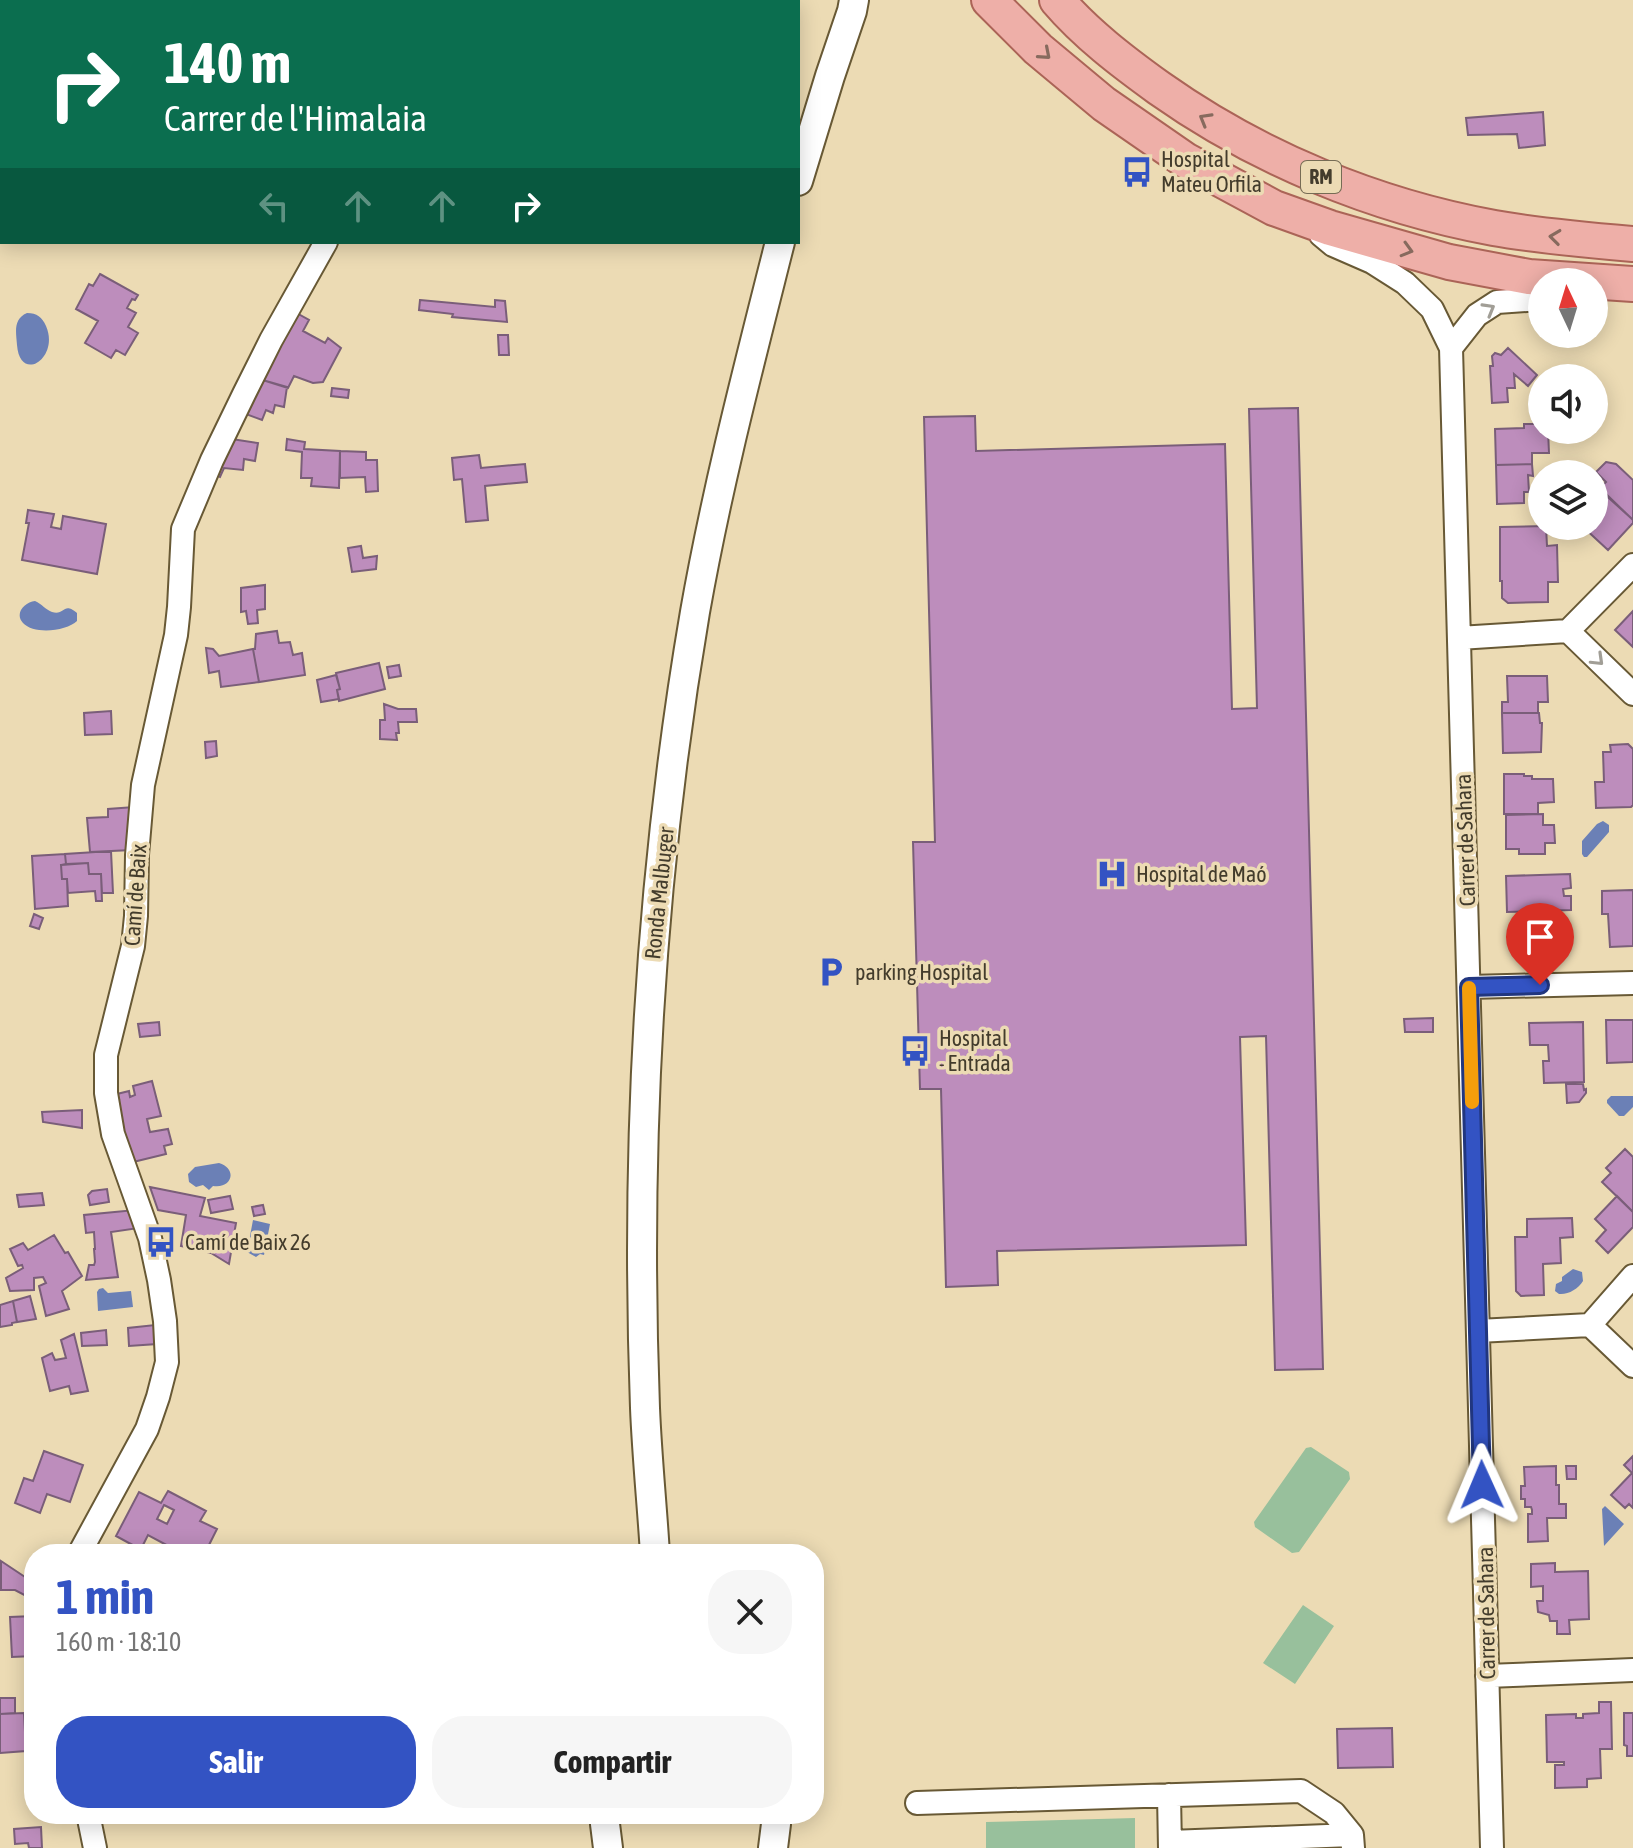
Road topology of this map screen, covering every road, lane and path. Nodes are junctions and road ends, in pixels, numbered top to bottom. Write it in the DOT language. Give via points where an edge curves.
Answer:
graph roads {
  1 [pos="989,0"];
  2 [pos="1057,0"];
  3 [pos="856,4"];
  4 [pos="800,174"];
  5 [pos="1298,216"];
  6 [pos="325,244"];
  7 [pos="779,244"];
  8 [pos="1633,244"];
  9 [pos="1633,284"];
  10 [pos="1633,292"];
  11 [pos="1608,296"];
  12 [pos="1528,300"];
  13 [pos="1451,348"];
  14 [pos="1633,565"];
  15 [pos="1568,631"];
  16 [pos="1459,638"];
  17 [pos="1633,694"];
  18 [pos="1633,983"];
  19 [pos="1469,987"];
  20 [pos="1633,1276"];
  21 [pos="1590,1325"];
  22 [pos="1478,1331"];
  23 [pos="1633,1366"];
  24 [pos="84,1544"];
  25 [pos="654,1544"];
  26 [pos="1633,1670"];
  27 [pos="1487,1676"];
  28 [pos="1169,1795"];
  29 [pos="917,1803"];
  30 [pos="90,1824"];
  31 [pos="605,1824"];
  32 [pos="775,1824"];
  33 [pos="1353,1842"];
  34 [pos="1170,1845"];
  35 [pos="95,1848"];
  36 [pos="608,1848"];
  37 [pos="773,1848"];
  38 [pos="1492,1848"];
  1 -- 5 [label="main road, RM, one-way" via="1104,104 1185,160"];
  8 -- 2 [label="main road, RM, one-way" via="1494,228 1401,205 1312,173 1197,115 1118,57"];
  3 -- 4 [label="street"];
  5 -- 9 [label="main road, RM, one-way" via="1449,262 1529,277"];
  5 -- 13 [label="street, Carrer de Sahara" via="1333,245 1405,283 1432,309"];
  6 -- 24 [label="street, Camí de Baix" via="244,394 183,529 176,635 143,785 133,946 106,1055 113,1134 150,1238 167,1362 147,1429"];
  7 -- 25 [label="street, Ronda Malbuger" via="733,429 695,613 656,912 642,1132 645,1411"];
  10 -- 11 [label="street"];
  13 -- 12 [label="street, one-way" via="1477,315 1497,302"];
  13 -- 16 [label="street, Carrer de Sahara"];
  14 -- 15 [label="street"];
  15 -- 16 [label="street"];
  15 -- 17 [label="street, one-way"];
  16 -- 19 [label="street, Carrer de Sahara"];
  18 -- 19 [label="street"];
  19 -- 22 [label="street, Carrer de Sahara"];
  20 -- 21 [label="street"];
  21 -- 22 [label="street"];
  21 -- 23 [label="street"];
  22 -- 27 [label="street, Carrer de Sahara"];
  26 -- 27 [label="street"];
  27 -- 38 [label="street, Carrer de Sahara"];
  28 -- 29 [label="street"];
  28 -- 33 [label="street" via="1301,1791 1334,1813"];
  28 -- 34 [label="street"];
  30 -- 35 [label="street"];
  31 -- 36 [label="street"];
  32 -- 37 [label="street"];
  33 -- 34 [label="street"];
}
